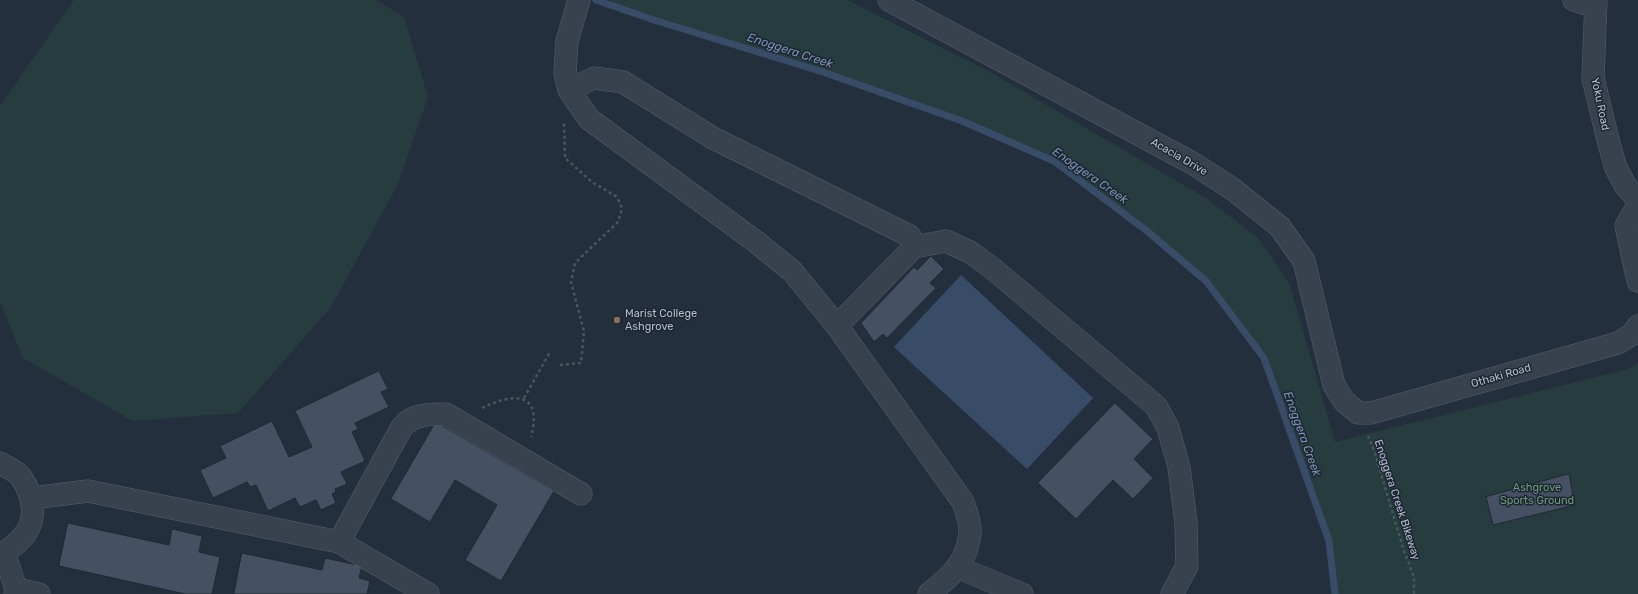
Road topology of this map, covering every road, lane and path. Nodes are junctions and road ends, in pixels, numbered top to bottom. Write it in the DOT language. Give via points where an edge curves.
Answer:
graph roads {
  1 [pos="580,0"];
  2 [pos="889,0"];
  3 [pos="1574,0"];
  4 [pos="1596,3"];
  5 [pos="569,90"];
  6 [pos="563,117"];
  7 [pos="1638,200"];
  8 [pos="1638,205"];
  9 [pos="914,247"];
  10 [pos="1638,281"];
  11 [pos="836,326"];
  12 [pos="1638,326"];
  13 [pos="550,352"];
  14 [pos="560,365"];
  15 [pos="524,398"];
  16 [pos="1358,413"];
  17 [pos="467,427"];
  18 [pos="520,458"];
  19 [pos="0,463"];
  20 [pos="581,494"];
  21 [pos="32,498"];
  22 [pos="339,542"];
  23 [pos="2,553"];
  24 [pos="957,567"];
  25 [pos="15,591"];
  26 [pos="38,594"];
  27 [pos="428,594"];
  28 [pos="929,594"];
  29 [pos="1022,594"];
  30 [pos="1172,594"];
  31 [pos="1414,594"];
  1 -- 5 [label="street" via="567,41 564,73"];
  2 -- 16 [label="street, Acacia Drive" via="1194,164 1234,190 1280,228 1304,261 1334,385 1344,401"];
  3 -- 4 [label="street"];
  4 -- 7 [label="street, Yoku Road" via="1593,78 1616,168 1625,185"];
  5 -- 9 [label="street" via="594,78 623,82 713,138 910,236"];
  5 -- 11 [label="street" via="589,119 792,270"];
  6 -- 14 [label="path" via="565,158 592,182 617,197 622,208 618,222 575,263 571,282 584,331 581,362"];
  8 -- 10 [label="street" via="1626,226"];
  9 -- 11 [label="street"];
  9 -- 30 [label="street" via="946,241 970,252 1156,406 1168,428 1179,467 1186,523 1188,566"];
  11 -- 24 [label="street" via="963,502 971,531 965,555"];
  12 -- 16 [label="street, Othaki Road" via="1631,335 1618,343 1371,413"];
  13 -- 15 [label="path"];
  15 -- 17 [label="path" via="509,398 481,408"];
  15 -- 18 [label="path" via="531,405 535,417 531,439"];
  16 -- 31 [label="path, Enoggera Creek Bikeway" via="1374,450 1414,577"];
  17 -- 18 [label="street"];
  17 -- 22 [label="street" via="446,414 432,414 407,421"];
  18 -- 20 [label="street"];
  19 -- 21 [label="street" via="20,475"];
  21 -- 22 [label="street" via="88,491"];
  21 -- 23 [label="street" via="32,520 22,540"];
  22 -- 27 [label="street"];
  23 -- 25 [label="street"];
  24 -- 28 [label="street" via="952,575"];
  24 -- 29 [label="street"];
  25 -- 26 [label="street"];
}
